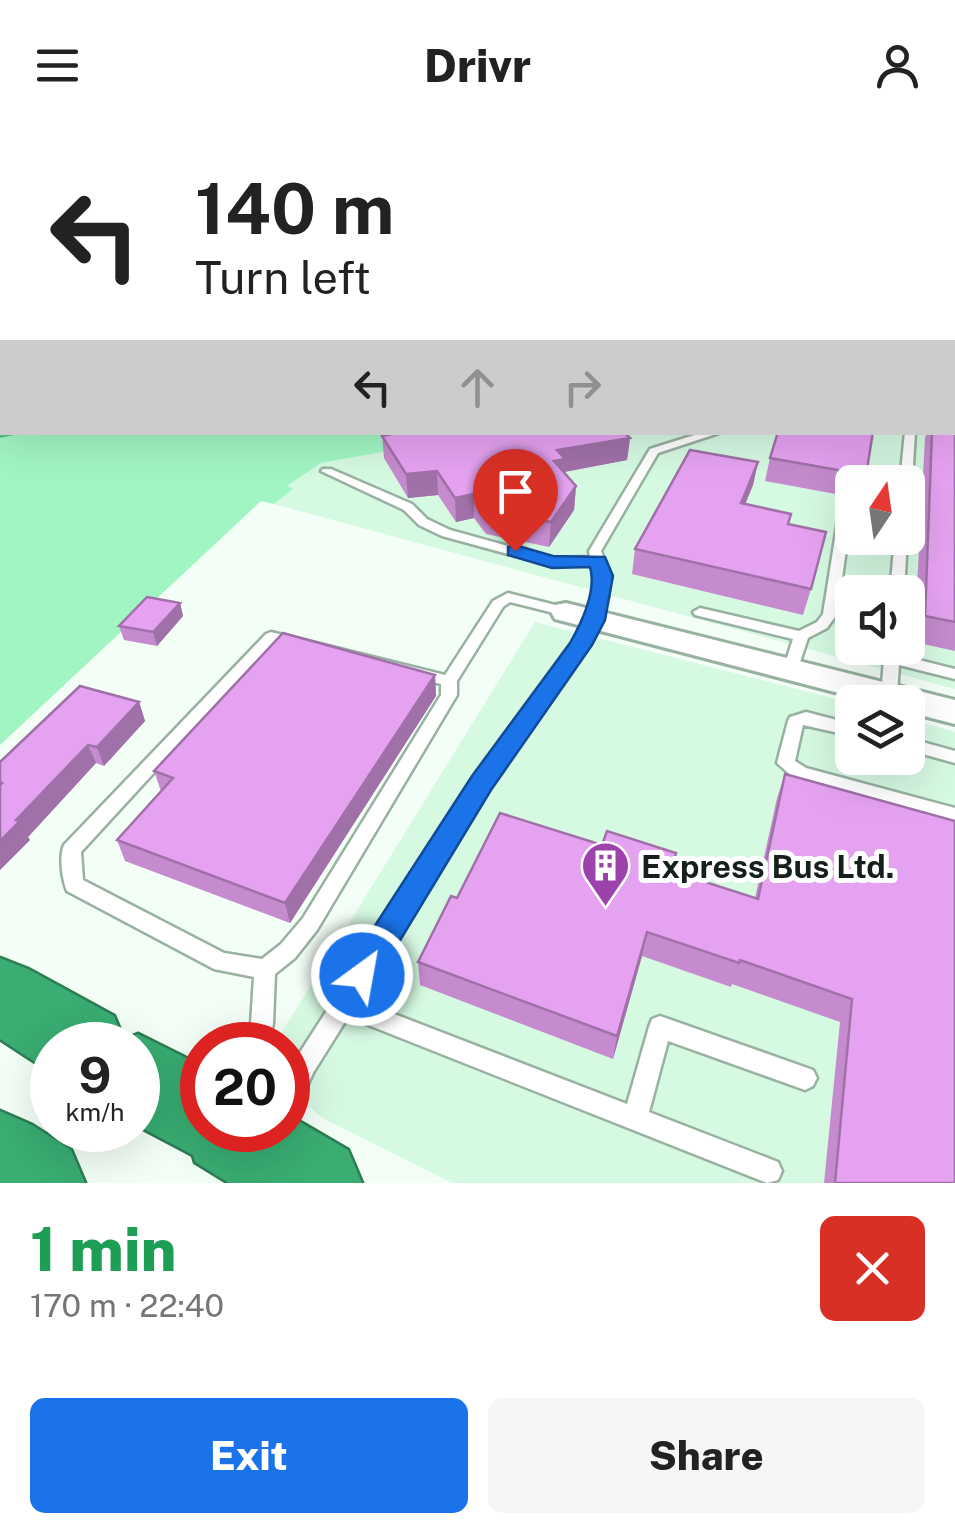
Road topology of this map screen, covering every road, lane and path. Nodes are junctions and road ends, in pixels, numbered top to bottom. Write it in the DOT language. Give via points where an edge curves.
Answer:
graph roads {
  1 [pos="708,435"];
  2 [pos="910,435"];
  3 [pos="907,465"];
  4 [pos="328,472"];
  5 [pos="839,555"];
  6 [pos="598,561"];
  7 [pos="700,612"];
  8 [pos="580,616"];
  9 [pos="801,636"];
  10 [pos="925,664"];
  11 [pos="791,670"];
  12 [pos="955,674"];
  13 [pos="449,680"];
  14 [pos="849,685"];
  15 [pos="925,704"];
  16 [pos="955,712"];
  17 [pos="835,726"];
  18 [pos="925,749"];
  19 [pos="955,757"];
  20 [pos="955,815"];
  21 [pos="264,969"];
  22 [pos="0,995"];
  23 [pos="343,1005"];
  24 [pos="45,1022"];
  25 [pos="262,1022"];
  26 [pos="310,1057"];
  27 [pos="805,1078"];
  28 [pos="635,1119"];
  29 [pos="0,1158"];
  30 [pos="768,1171"];
  31 [pos="38,1183"];
  1 -- 6 [label="lane" via="654,451 595,550"];
  2 -- 3 [label="lane"];
  4 -- 6 [label="lane" via="408,507 446,533 552,562"];
  5 -- 9 [label="lane" via="830,614"];
  6 -- 8 [label="lane" via="603,576"];
  7 -- 9 [label="lane"];
  8 -- 11 [label="street"];
  8 -- 13 [label="lane" via="508,597"];
  8 -- 23 [label="lane" via="580,645 482,783"];
  9 -- 11 [label="lane"];
  10 -- 12 [label="lane"];
  11 -- 14 [label="street"];
  13 -- 21 [label="lane" via="449,695 310,924"];
  13 -- 21 [label="lane" via="270,637 71,850 74,885 221,962"];
  15 -- 16 [label="street"];
  17 -- 20 [label="lane" via="796,721 786,762 800,774"];
  18 -- 19 [label="lane"];
  21 -- 25 [label="lane"];
  22 -- 24 [label="highway"];
  23 -- 26 [label="lane"];
  23 -- 28 [label="lane"];
  27 -- 28 [label="lane" via="660,1027"];
  28 -- 30 [label="lane"];
  29 -- 31 [label="highway"];
}
